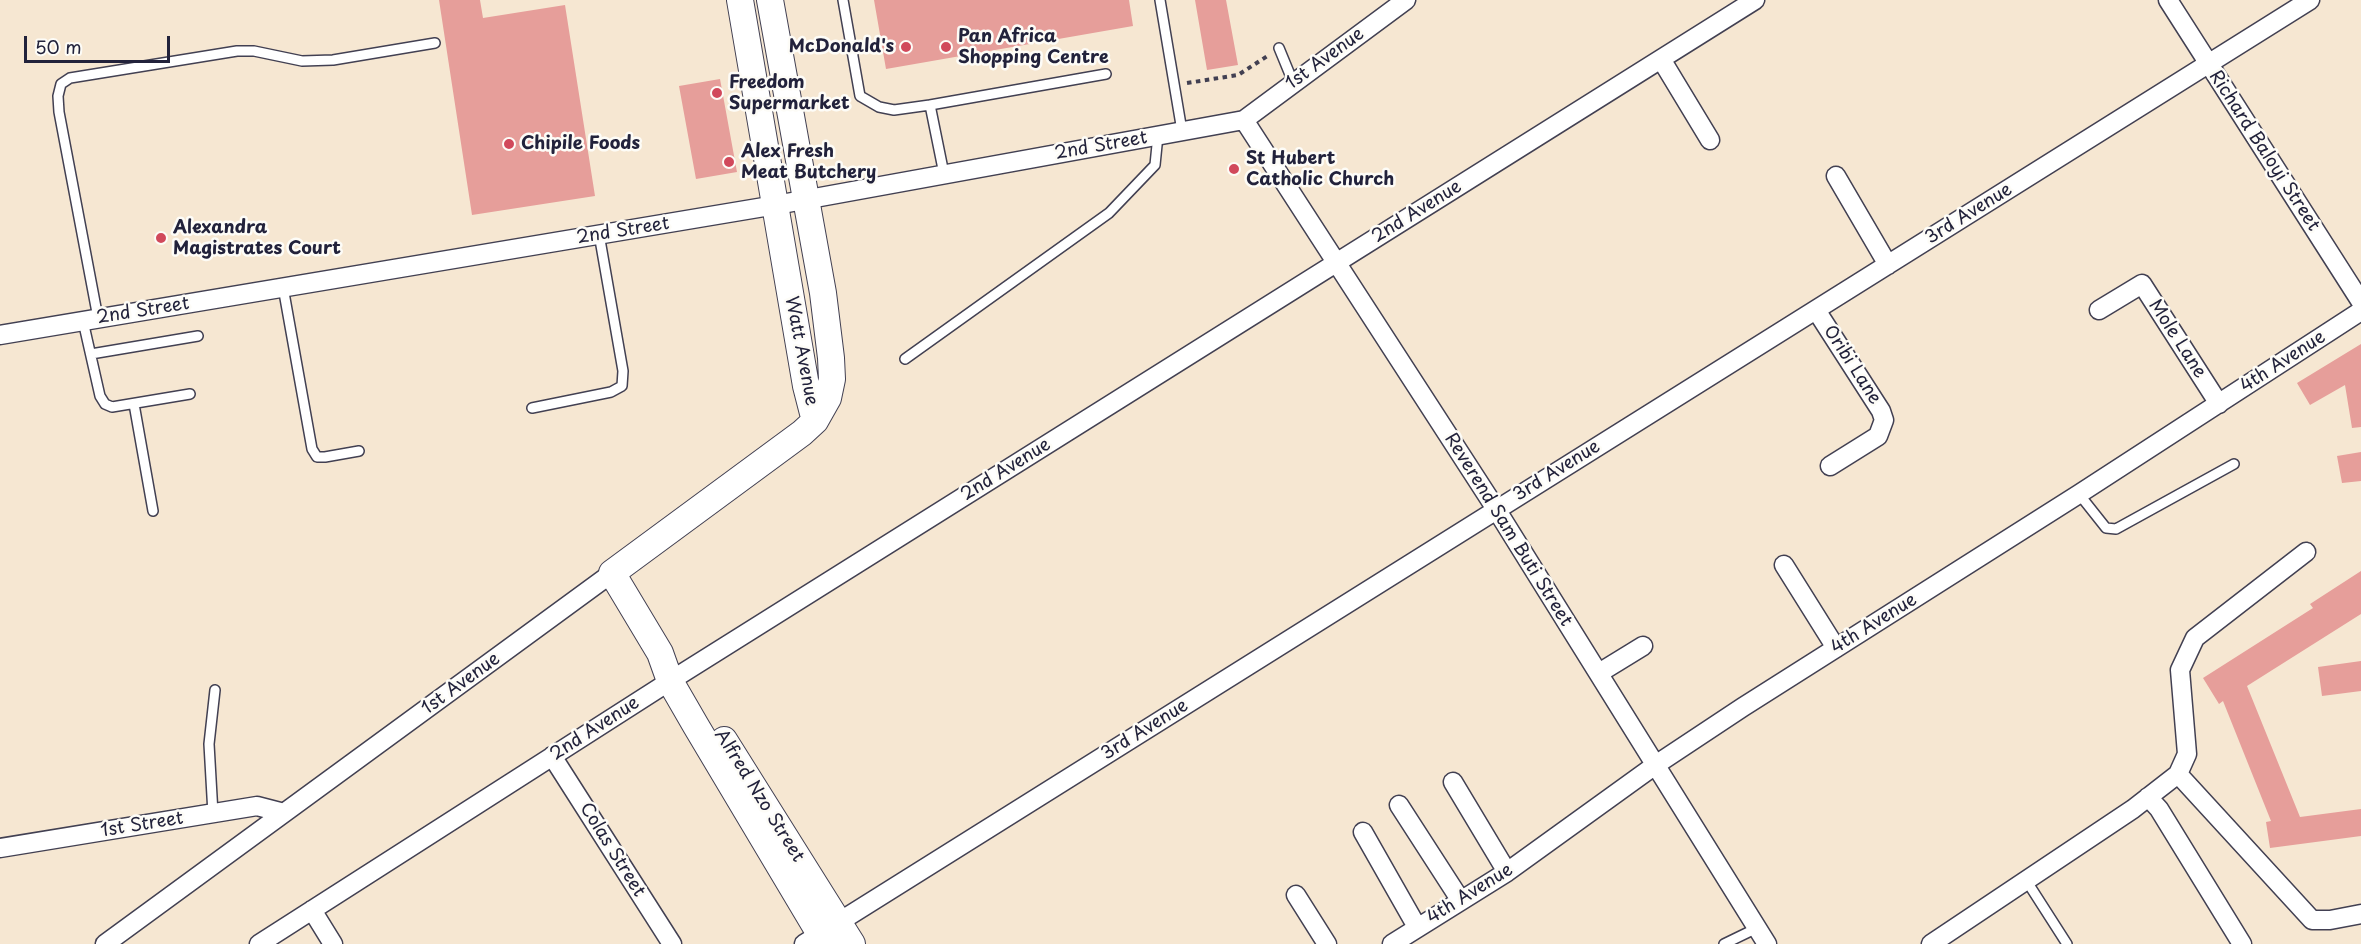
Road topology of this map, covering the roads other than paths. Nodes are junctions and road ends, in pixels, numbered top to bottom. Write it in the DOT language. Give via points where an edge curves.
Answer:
graph roads {
  1 [pos="740,0"];
  2 [pos="770,0"];
  3 [pos="843,0"];
  4 [pos="1160,0"];
  5 [pos="1406,0"];
  6 [pos="1755,0"];
  7 [pos="2168,0"];
  8 [pos="2310,0"];
  9 [pos="435,43"];
  10 [pos="1279,48"];
  11 [pos="1661,59"];
  12 [pos="2208,65"];
  13 [pos="1106,74"];
  14 [pos="1293,82"];
  15 [pos="930,105"];
  16 [pos="1244,120"];
  17 [pos="1182,131"];
  18 [pos="1158,135"];
  19 [pos="1710,140"];
  20 [pos="944,174"];
  21 [pos="1836,176"];
  22 [pos="807,199"];
  23 [pos="776,205"];
  24 [pos="599,234"];
  25 [pos="1337,262"];
  26 [pos="1888,264"];
  27 [pos="283,287"];
  28 [pos="2361,302"];
  29 [pos="1816,309"];
  30 [pos="2099,309"];
  31 [pos="2361,311"];
  32 [pos="91,319"];
  33 [pos="0,335"];
  34 [pos="198,336"];
  35 [pos="91,354"];
  36 [pos="905,359"];
  37 [pos="190,394"];
  38 [pos="134,404"];
  39 [pos="2219,404"];
  40 [pos="532,408"];
  41 [pos="815,421"];
  42 [pos="359,451"];
  43 [pos="2234,464"];
  44 [pos="1830,466"];
  45 [pos="2079,494"];
  46 [pos="1496,509"];
  47 [pos="153,512"];
  48 [pos="2306,552"];
  49 [pos="1784,565"];
  50 [pos="612,573"];
  51 [pos="1643,646"];
  52 [pos="1836,648"];
  53 [pos="1599,673"];
  54 [pos="675,678"];
  55 [pos="215,690"];
  56 [pos="552,756"];
  57 [pos="1654,766"];
  58 [pos="2178,774"];
  59 [pos="1453,782"];
  60 [pos="2148,797"];
  61 [pos="1399,805"];
  62 [pos="284,813"];
  63 [pos="213,814"];
  64 [pos="1363,832"];
  65 [pos="0,848"];
  66 [pos="1506,872"];
  67 [pos="2026,880"];
  68 [pos="1296,895"];
  69 [pos="1461,901"];
  70 [pos="312,910"];
  71 [pos="2361,914"];
  72 [pos="1417,927"];
  73 [pos="1757,928"];
  74 [pos="822,936"];
  75 [pos="105,944"];
  76 [pos="259,944"];
  77 [pos="333,944"];
  78 [pos="672,944"];
  79 [pos="852,944"];
  80 [pos="1327,944"];
  81 [pos="1392,944"];
  82 [pos="1724,944"];
  83 [pos="1767,944"];
  84 [pos="1931,944"];
  85 [pos="2067,944"];
  86 [pos="2242,944"];
  1 -- 23 [label="street, Watt Avenue"];
  2 -- 22 [label="street, Watt Avenue"];
  3 -- 15 [label="lane" via="860,96 886,108"];
  4 -- 17 [label="lane"];
  5 -- 14 [label="street, 1st Avenue"];
  6 -- 11 [label="street, 2nd Avenue"];
  7 -- 12 [label="street, Richard Baloyi Street"];
  8 -- 12 [label="street, 3rd Avenue"];
  9 -- 32 [label="lane" via="333,60 302,61 237,51 70,78 62,84 59,112"];
  10 -- 14 [label="lane"];
  11 -- 19 [label="street"];
  11 -- 25 [label="street, 2nd Avenue"];
  12 -- 26 [label="street, 3rd Avenue"];
  12 -- 28 [label="street, Richard Baloyi Street"];
  13 -- 15 [label="lane"];
  14 -- 16 [label="street, 1st Avenue"];
  15 -- 20 [label="lane"];
  16 -- 17 [label="street, 2nd Street"];
  16 -- 25 [label="street, Reverend Sam Buti Street"];
  17 -- 18 [label="street, 2nd Street"];
  18 -- 20 [label="street, 2nd Street"];
  18 -- 36 [label="lane" via="1155,165 1109,213"];
  20 -- 22 [label="street, 2nd Street"];
  21 -- 26 [label="street"];
  22 -- 23 [label="street, 2nd Street"];
  22 -- 41 [label="street, Watt Avenue" via="832,379 828,398"];
  23 -- 24 [label="street, 2nd Street"];
  23 -- 41 [label="street, Watt Avenue"];
  24 -- 27 [label="street, 2nd Street"];
  24 -- 40 [label="lane" via="622,386 611,392"];
  25 -- 46 [label="street, Reverend Sam Buti Street"];
  25 -- 54 [label="street, 2nd Avenue"];
  26 -- 29 [label="street, 3rd Avenue"];
  27 -- 32 [label="street, 2nd Street"];
  27 -- 42 [label="lane" via="312,449 317,457"];
  29 -- 44 [label="street, Oribi Lane" via="1884,420 1878,436"];
  29 -- 46 [label="street, 3rd Avenue"];
  30 -- 39 [label="street, Mole Lane" via="2142,284"];
  31 -- 39 [label="street, 4th Avenue"];
  32 -- 33 [label="street, 2nd Street"];
  32 -- 35 [label="lane"];
  34 -- 35 [label="lane"];
  35 -- 38 [label="lane" via="105,404"];
  37 -- 38 [label="lane"];
  38 -- 47 [label="lane"];
  39 -- 45 [label="street, 4th Avenue"];
  41 -- 50 [label="street, 1st Avenue" via="776,454"];
  43 -- 45 [label="lane" via="2116,530 2106,528"];
  45 -- 52 [label="street, 4th Avenue"];
  46 -- 53 [label="street, Reverend Sam Buti Street"];
  46 -- 74 [label="street, 3rd Avenue"];
  48 -- 58 [label="street" via="2195,638 2180,670 2187,754"];
  49 -- 52 [label="street"];
  50 -- 54 [label="street, Alfred Nzo Street"];
  50 -- 62 [label="street, 1st Avenue"];
  51 -- 53 [label="street"];
  52 -- 57 [label="street, 4th Avenue"];
  53 -- 57 [label="street, Reverend Sam Buti Street"];
  54 -- 56 [label="street, 2nd Avenue"];
  54 -- 74 [label="street, Alfred Nzo Street"];
  55 -- 63 [label="lane" via="209,744"];
  56 -- 70 [label="street, 2nd Avenue"];
  56 -- 78 [label="street, Colas Street"];
  57 -- 66 [label="street, 4th Avenue"];
  57 -- 73 [label="street, Reverend Sam Buti Street"];
  58 -- 60 [label="street"];
  58 -- 71 [label="street" via="2312,920 2330,921"];
  59 -- 66 [label="street"];
  60 -- 67 [label="street"];
  60 -- 86 [label="street"];
  61 -- 69 [label="street"];
  62 -- 63 [label="street, 1st Street" via="257,806"];
  62 -- 75 [label="street, 1st Avenue"];
  63 -- 65 [label="street, 1st Street"];
  64 -- 72 [label="street"];
  66 -- 69 [label="street, 4th Avenue"];
  67 -- 84 [label="street"];
  67 -- 85 [label="lane"];
  68 -- 80 [label="street"];
  69 -- 72 [label="street, 4th Avenue"];
  70 -- 76 [label="street, 2nd Avenue"];
  70 -- 77 [label="street"];
  72 -- 81 [label="street, 4th Avenue"];
  73 -- 82 [label="lane"];
  73 -- 83 [label="street, Reverend Sam Buti Street"];
  74 -- 79 [label="street, Alfred Nzo Street"];
}
